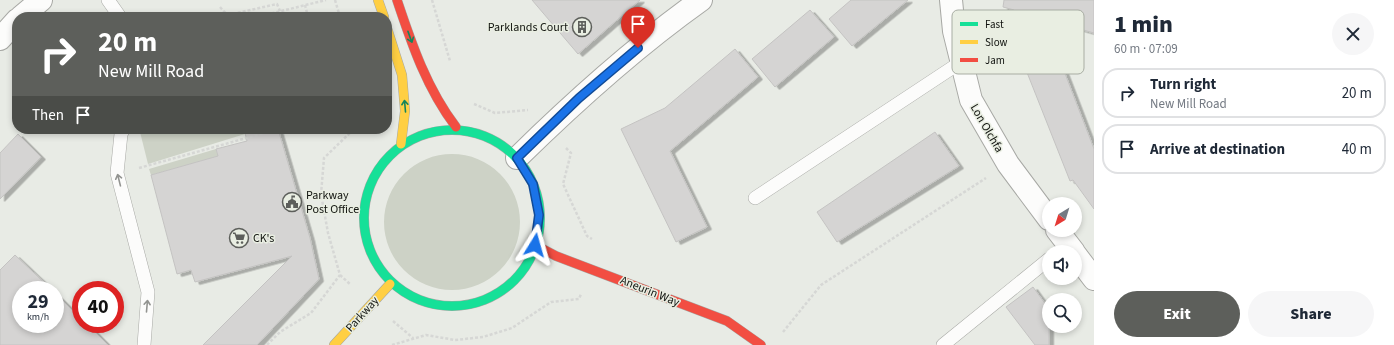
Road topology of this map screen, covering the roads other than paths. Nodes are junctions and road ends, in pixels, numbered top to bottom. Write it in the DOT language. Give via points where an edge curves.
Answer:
graph roads {
  1 [pos="41,0"];
  2 [pos="108,0"];
  3 [pos="378,0"];
  4 [pos="397,0"];
  5 [pos="701,0"];
  6 [pos="951,0"];
  7 [pos="952,11"];
  8 [pos="25,12"];
  9 [pos="116,12"];
  10 [pos="382,12"];
  11 [pos="392,43"];
  12 [pos="952,68"];
  13 [pos="964,74"];
  14 [pos="456,127"];
  15 [pos="121,134"];
  16 [pos="401,144"];
  17 [pos="517,158"];
  18 [pos="755,198"];
  19 [pos="1042,210"];
  20 [pos="535,245"];
  21 [pos="1082,265"];
  22 [pos="1042,266"];
  23 [pos="1094,279"];
  24 [pos="390,284"];
  25 [pos="144,345"];
  26 [pos="334,345"];
  27 [pos="761,345"];
  28 [pos="944,345"];
  1 -- 8 [label="street"];
  2 -- 9 [label="lane"];
  3 -- 10 [label="street"];
  4 -- 14 [label="street, one-way" via="421,70 445,114"];
  5 -- 17 [label="street" via="655,33 579,98"];
  6 -- 7 [label="street, Lon Olchfa"];
  16 -- 11 [label="street, one-way" via="405,112 402,74"];
  12 -- 18 [label="lane"];
  13 -- 19 [label="street, Lon Olchfa" via="971,100 1008,164"];
  14 -- 16 [label="street" via="432,128"];
  14 -- 17 [label="street" via="479,132 499,142"];
  25 -- 15 [label="lane, one-way" via="148,292 118,173"];
  16 -- 24 [label="street" via="380,171 371,189 367,209 366,235 372,258"];
  17 -- 20 [label="street" via="533,184 539,215"];
  20 -- 24 [label="street" via="521,272 499,293 471,306 441,307 426,303 412,299"];
  20 -- 27 [label="street, Aneurin Way" via="727,321"];
  21 -- 23 [label="street"];
  22 -- 28 [label="lane"];
  24 -- 26 [label="street, Parkway"];
}
